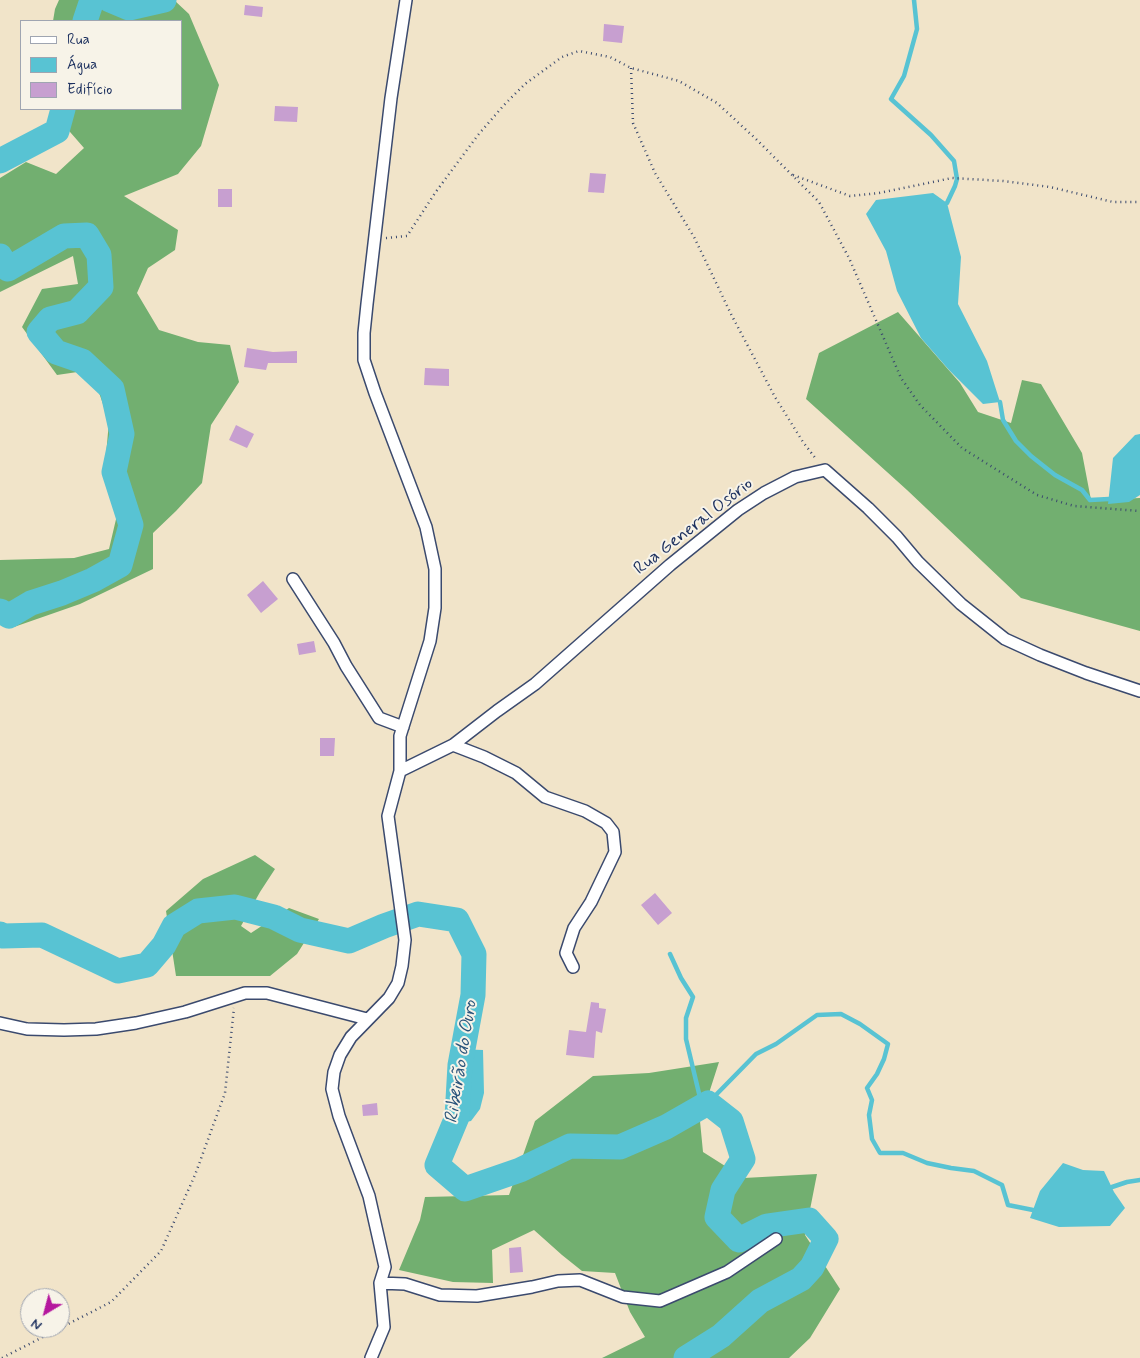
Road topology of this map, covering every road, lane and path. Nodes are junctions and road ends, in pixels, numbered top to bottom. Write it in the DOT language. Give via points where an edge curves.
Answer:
graph roads {
  1 [pos="406,0"];
  2 [pos="631,68"];
  3 [pos="791,175"];
  4 [pos="1140,202"];
  5 [pos="375,239"];
  6 [pos="825,470"];
  7 [pos="1140,510"];
  8 [pos="293,580"];
  9 [pos="1140,691"];
  10 [pos="403,727"];
  11 [pos="453,745"];
  12 [pos="400,771"];
  13 [pos="573,967"];
  14 [pos="236,997"];
  15 [pos="367,1019"];
  16 [pos="0,1023"];
  17 [pos="776,1239"];
  18 [pos="380,1283"];
  19 [pos="2,1358"];
  20 [pos="371,1358"];
  1 -- 5 [label="street"];
  2 -- 3 [label="path" via="679,81 717,103"];
  2 -- 5 [label="path" via="610,57 579,51 562,57 525,84 478,134 407,236"];
  2 -- 6 [label="path" via="633,123 655,173 694,237 775,397"];
  3 -- 4 [label="path" via="850,196 952,178 1003,181 1050,187 1113,202"];
  3 -- 7 [label="path" via="819,202 849,258 900,378 920,405 962,448 1037,495 1074,506"];
  5 -- 10 [label="street" via="364,360 426,527 435,569 435,608 430,641"];
  6 -- 9 [label="street" via="868,508 961,604 1005,639 1086,673"];
  6 -- 11 [label="street, Rua General Osório" via="795,477 738,510 535,684"];
  8 -- 10 [label="street" via="379,718"];
  10 -- 12 [label="street"];
  11 -- 12 [label="street, Rua General Osório"];
  11 -- 13 [label="street" via="484,756 516,773 545,797 585,811 606,823 613,832 615,852 591,902 574,928 566,953"];
  12 -- 15 [label="street" via="388,816 401,903 404,959 398,982 389,998"];
  14 -- 15 [label="street" via="267,993"];
  14 -- 16 [label="street" via="136,1023 96,1028 27,1029"];
  14 -- 19 [label="path" via="224,1093 195,1175 161,1251 111,1302"];
  15 -- 18 [label="street" via="340,1055 332,1089 369,1196 385,1266"];
  17 -- 18 [label="street" via="727,1272 660,1301 623,1297 580,1280 477,1296 440,1295 405,1284"];
  18 -- 20 [label="street" via="384,1327"];
}
